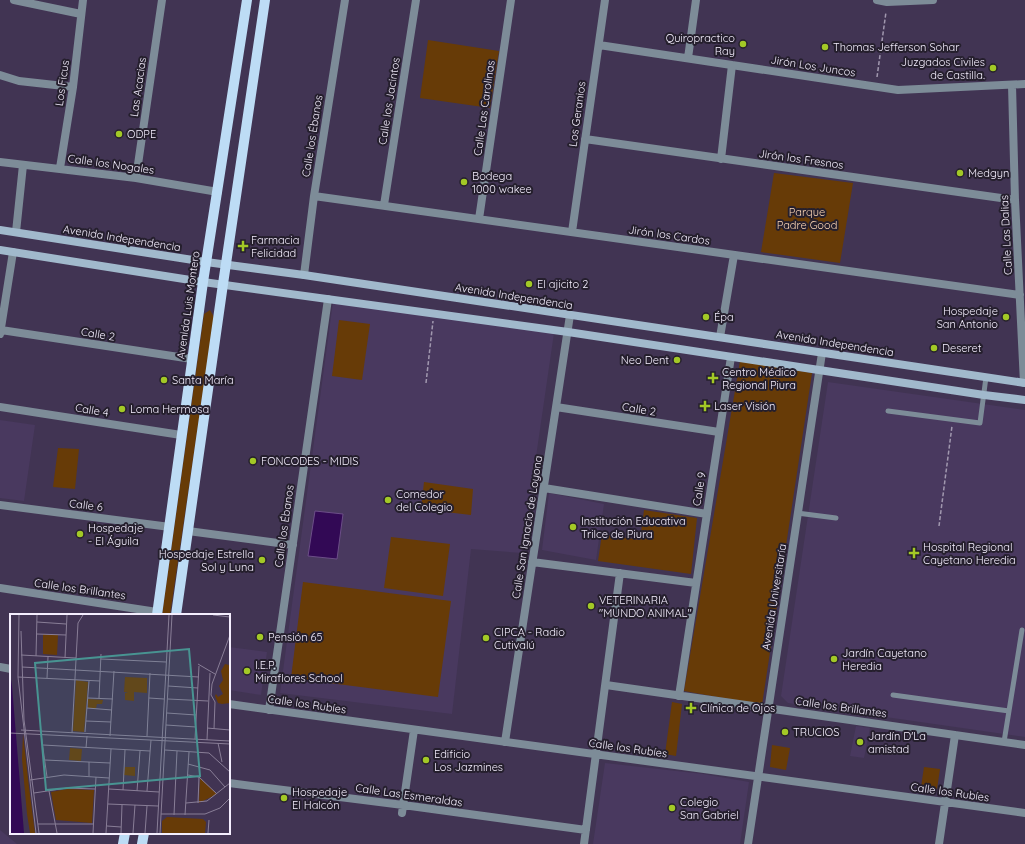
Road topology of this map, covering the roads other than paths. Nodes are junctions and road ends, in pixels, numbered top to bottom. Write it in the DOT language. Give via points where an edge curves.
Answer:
graph roads {
  1 [pos="14,0"];
  2 [pos="83,0"];
  3 [pos="162,0"];
  4 [pos="246,0"];
  5 [pos="265,0"];
  6 [pos="345,0"];
  7 [pos="416,0"];
  8 [pos="511,0"];
  9 [pos="605,0"];
  10 [pos="696,0"];
  11 [pos="877,0"];
  12 [pos="932,0"];
  13 [pos="81,14"];
  14 [pos="599,45"];
  15 [pos="688,58"];
  16 [pos="732,65"];
  17 [pos="0,75"];
  18 [pos="1025,84"];
  19 [pos="1012,85"];
  20 [pos="73,87"];
  21 [pos="585,139"];
  22 [pos="722,158"];
  23 [pos="0,162"];
  24 [pos="23,165"];
  25 [pos="60,168"];
  26 [pos="136,178"];
  27 [pos="218,192"];
  28 [pos="314,196"];
  29 [pos="1015,200"];
  30 [pos="384,206"];
  31 [pos="479,219"];
  32 [pos="0,230"];
  33 [pos="16,232"];
  34 [pos="572,232"];
  35 [pos="0,250"];
  36 [pos="13,252"];
  37 [pos="734,255"];
  38 [pos="206,262"];
  39 [pos="225,265"];
  40 [pos="304,275"];
  41 [pos="203,282"];
  42 [pos="223,284"];
  43 [pos="1020,295"];
  44 [pos="328,299"];
  45 [pos="570,315"];
  46 [pos="0,332"];
  47 [pos="568,332"];
  48 [pos="720,337"];
  49 [pos="822,353"];
  50 [pos="731,357"];
  51 [pos="192,359"];
  52 [pos="819,369"];
  53 [pos="986,377"];
  54 [pos="1024,383"];
  55 [pos="984,395"];
  56 [pos="1025,400"];
  57 [pos="0,407"];
  58 [pos="556,407"];
  59 [pos="888,411"];
  60 [pos="719,432"];
  61 [pos="181,435"];
  62 [pos="544,488"];
  63 [pos="0,505"];
  64 [pos="798,513"];
  65 [pos="706,514"];
  66 [pos="836,518"];
  67 [pos="170,527"];
  68 [pos="188,531"];
  69 [pos="293,545"];
  70 [pos="532,562"];
  71 [pos="620,573"];
  72 [pos="696,583"];
  73 [pos="0,588"];
  74 [pos="157,613"];
  75 [pos="176,614"];
  76 [pos="1022,630"];
  77 [pos="0,667"];
  78 [pos="10,669"];
  79 [pos="606,685"];
  80 [pos="893,695"];
  81 [pos="679,696"];
  82 [pos="230,704"];
  83 [pos="768,708"];
  84 [pos="269,710"];
  85 [pos="1009,711"];
  86 [pos="414,730"];
  87 [pos="955,735"];
  88 [pos="505,742"];
  89 [pos="1004,742"];
  90 [pos="1025,745"];
  91 [pos="596,754"];
  92 [pos="758,777"];
  93 [pos="230,783"];
  94 [pos="944,802"];
  95 [pos="402,809"];
  96 [pos="1025,813"];
  97 [pos="586,830"];
  98 [pos="125,834"];
  99 [pos="144,834"];
  100 [pos="123,844"];
  101 [pos="142,844"];
  102 [pos="584,844"];
  103 [pos="748,844"];
  104 [pos="939,844"];
  1 -- 13 [label="street"];
  2 -- 13 [label="street, Los Ficus"];
  3 -- 26 [label="street, Las Acacias"];
  4 -- 27 [label="main road, Avenida Luis Montero"];
  5 -- 39 [label="main road"];
  6 -- 28 [label="street, Calle los Ébanos"];
  7 -- 30 [label="street, Calle los Jacintos"];
  8 -- 31 [label="street, Calle Las Carolinas"];
  9 -- 14 [label="street, Los Geranios"];
  10 -- 15 [label="street"];
  11 -- 12 [label="street"];
  13 -- 20 [label="street, Los Ficus"];
  14 -- 15 [label="street, Jirón Los Juncos"];
  14 -- 21 [label="street, Los Geranios"];
  15 -- 16 [label="street, Jirón Los Juncos"];
  16 -- 19 [label="street, Jirón Los Juncos" via="898,90"];
  16 -- 22 [label="street"];
  17 -- 20 [label="street" via="19,81"];
  18 -- 19 [label="street, Jirón Los Juncos"];
  19 -- 29 [label="street, Calle Las Dalias"];
  20 -- 25 [label="street, Los Ficus"];
  21 -- 22 [label="street, Jirón los Fresnos"];
  21 -- 34 [label="street, Los Geranios"];
  22 -- 29 [label="street, Jirón los Fresnos"];
  23 -- 24 [label="street, Calle los Nogales"];
  24 -- 25 [label="street, Calle los Nogales"];
  24 -- 33 [label="street"];
  25 -- 26 [label="street, Calle los Nogales"];
  26 -- 27 [label="street, Calle los Nogales"];
  27 -- 38 [label="main road, Avenida Luis Montero"];
  28 -- 30 [label="street, Jirón los Cardos"];
  28 -- 40 [label="street, Calle los Ébanos"];
  29 -- 43 [label="street, Calle Las Dalias"];
  30 -- 31 [label="street, Jirón los Cardos"];
  31 -- 34 [label="street, Jirón los Cardos"];
  32 -- 33 [label="main road, Avenida Independencia"];
  33 -- 38 [label="main road, Avenida Independencia"];
  34 -- 37 [label="street, Jirón los Cardos"];
  35 -- 36 [label="main road"];
  36 -- 41 [label="main road"];
  36 -- 46 [label="street"];
  37 -- 43 [label="street, Jirón los Cardos"];
  37 -- 48 [label="street"];
  38 -- 39 [label="main road, Avenida Independencia"];
  38 -- 41 [label="main road, Avenida Luis Montero"];
  39 -- 40 [label="main road, Avenida Independencia"];
  39 -- 42 [label="main road"];
  40 -- 45 [label="main road, Avenida Independencia"];
  41 -- 42 [label="main road"];
  41 -- 51 [label="main road, Avenida Luis Montero"];
  42 -- 44 [label="main road"];
  42 -- 68 [label="main road"];
  43 -- 54 [label="street, Calle Las Dalias"];
  44 -- 47 [label="main road"];
  44 -- 69 [label="street, Calle los Ébanos"];
  45 -- 47 [label="street, Calle San Ignacio de Loyona"];
  45 -- 48 [label="main road, Avenida Independencia"];
  46 -- 51 [label="street, Calle 2"];
  47 -- 50 [label="main road"];
  47 -- 58 [label="street, Calle San Ignacio de Loyona"];
  48 -- 49 [label="main road, Avenida Independencia"];
  49 -- 52 [label="street, Avenida Universitaría"];
  49 -- 53 [label="main road, Avenida Independencia"];
  50 -- 52 [label="main road"];
  50 -- 60 [label="street, Calle 9"];
  51 -- 61 [label="main road, Avenida Luis Montero"];
  52 -- 55 [label="main road"];
  52 -- 64 [label="street, Avenida Universitaría"];
  53 -- 54 [label="main road, Avenida Independencia"];
  53 -- 55 [label="lane"];
  55 -- 56 [label="main road"];
  55 -- 59 [label="lane" via="980,423"];
  57 -- 61 [label="street, Calle 4"];
  58 -- 60 [label="street, Calle 2"];
  58 -- 62 [label="street, Calle San Ignacio de Loyona"];
  60 -- 65 [label="street, Calle 9"];
  61 -- 67 [label="main road, Avenida Luis Montero"];
  62 -- 65 [label="street"];
  62 -- 70 [label="street, Calle San Ignacio de Loyona"];
  63 -- 67 [label="street, Calle 6"];
  64 -- 66 [label="lane"];
  64 -- 83 [label="street, Avenida Universitaría"];
  65 -- 72 [label="street, Calle 9"];
  67 -- 74 [label="main road, Avenida Luis Montero"];
  68 -- 69 [label="street"];
  68 -- 75 [label="main road"];
  69 -- 84 [label="street, Calle los Ébanos"];
  70 -- 71 [label="street"];
  70 -- 88 [label="street, Calle San Ignacio de Loyona"];
  71 -- 72 [label="street"];
  71 -- 79 [label="street"];
  72 -- 81 [label="street, Calle 9"];
  73 -- 74 [label="street, Calle los Brillantes"];
  76 -- 85 [label="lane"];
  77 -- 78 [label="street"];
  79 -- 81 [label="street, Calle los Brillantes"];
  79 -- 91 [label="street"];
  80 -- 85 [label="lane"];
  81 -- 83 [label="street, Calle los Brillantes"];
  82 -- 84 [label="street, Calle los Rubíes"];
  83 -- 87 [label="street, Calle los Brillantes"];
  83 -- 92 [label="street, Avenida Universitaría"];
  84 -- 86 [label="street, Calle los Rubíes"];
  85 -- 89 [label="lane"];
  86 -- 88 [label="street, Calle los Rubíes"];
  86 -- 95 [label="street"];
  87 -- 89 [label="street, Calle los Brillantes"];
  87 -- 94 [label="street"];
  88 -- 91 [label="street, Calle los Rubíes"];
  89 -- 90 [label="street, Calle los Brillantes"];
  91 -- 92 [label="street, Calle los Rubíes"];
  91 -- 97 [label="street"];
  92 -- 94 [label="street, Calle los Rubíes"];
  92 -- 103 [label="street, Avenida Universitaría"];
  93 -- 95 [label="street, Calle Las Esmeraldas"];
  94 -- 96 [label="street, Calle los Rubíes"];
  94 -- 104 [label="street"];
  95 -- 97 [label="street, Calle Las Esmeraldas"];
  97 -- 102 [label="street"];
  98 -- 100 [label="main road"];
  99 -- 101 [label="main road"];
}
